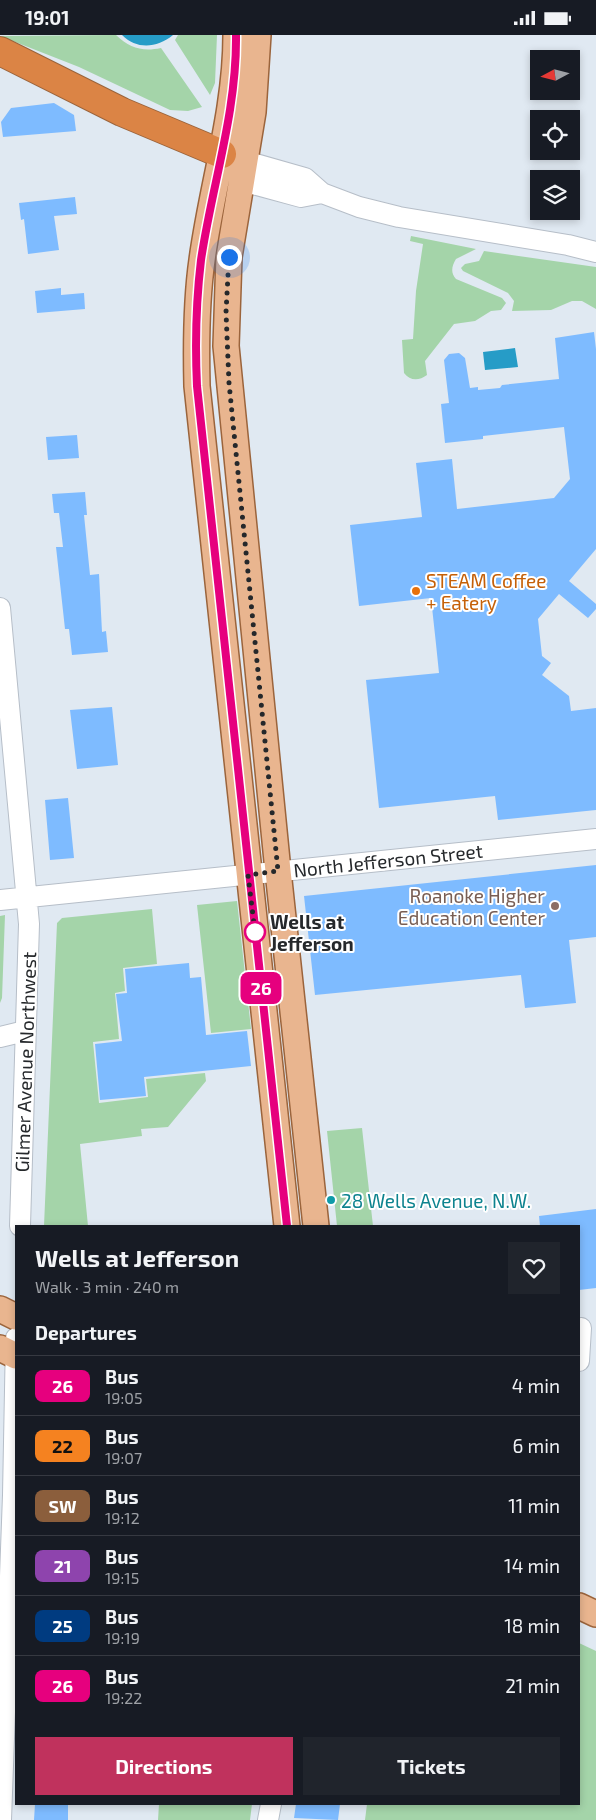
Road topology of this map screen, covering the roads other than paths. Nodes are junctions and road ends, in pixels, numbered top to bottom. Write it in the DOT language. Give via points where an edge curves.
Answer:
graph roads {
  1 [pos="236,35"];
  2 [pos="258,35"];
  3 [pos="0,51"];
  4 [pos="237,165"];
  5 [pos="596,252"];
  6 [pos="0,608"];
  7 [pos="596,839"];
  8 [pos="278,871"];
  9 [pos="248,875"];
  10 [pos="26,897"];
  11 [pos="0,900"];
  12 [pos="25,1031"];
  13 [pos="0,1037"];
  14 [pos="20,1225"];
  15 [pos="287,1225"];
  16 [pos="316,1225"];
  17 [pos="0,1309"];
  18 [pos="15,1316"];
  19 [pos="585,1328"];
  20 [pos="0,1348"];
  21 [pos="15,1356"];
  22 [pos="580,1356"];
  23 [pos="15,1387"];
  24 [pos="580,1606"];
  25 [pos="596,1614"];
  26 [pos="271,1805"];
  27 [pos="1,1820"];
  28 [pos="268,1820"];
  1 -- 4 [label="main road" via="232,97"];
  2 -- 4 [label="main road" via="256,93"];
  3 -- 4 [label="highway"];
  4 -- 5 [label="street" via="301,197 322,193 399,217"];
  4 -- 8 [label="main road" via="226,346"];
  4 -- 9 [label="main road" via="202,260 197,315 197,377"];
  6 -- 10 [label="street, Gilmer Avenue Northwest"];
  7 -- 8 [label="street, North Jefferson Street"];
  8 -- 9 [label="street, North Jefferson Street"];
  8 -- 16 [label="main road"];
  9 -- 10 [label="street, North Jefferson Street"];
  9 -- 15 [label="main road"];
  10 -- 11 [label="street, North Jefferson Street"];
  10 -- 12 [label="street, Gilmer Avenue Northwest" via="29,924"];
  12 -- 13 [label="street"];
  12 -- 14 [label="street, Gilmer Avenue Northwest"];
  17 -- 18 [label="main road"];
  19 -- 22 [label="street"];
  20 -- 21 [label="main road"];
  23 -- 27 [label="street"];
  24 -- 25 [label="main road"];
  26 -- 28 [label="street"];
}
